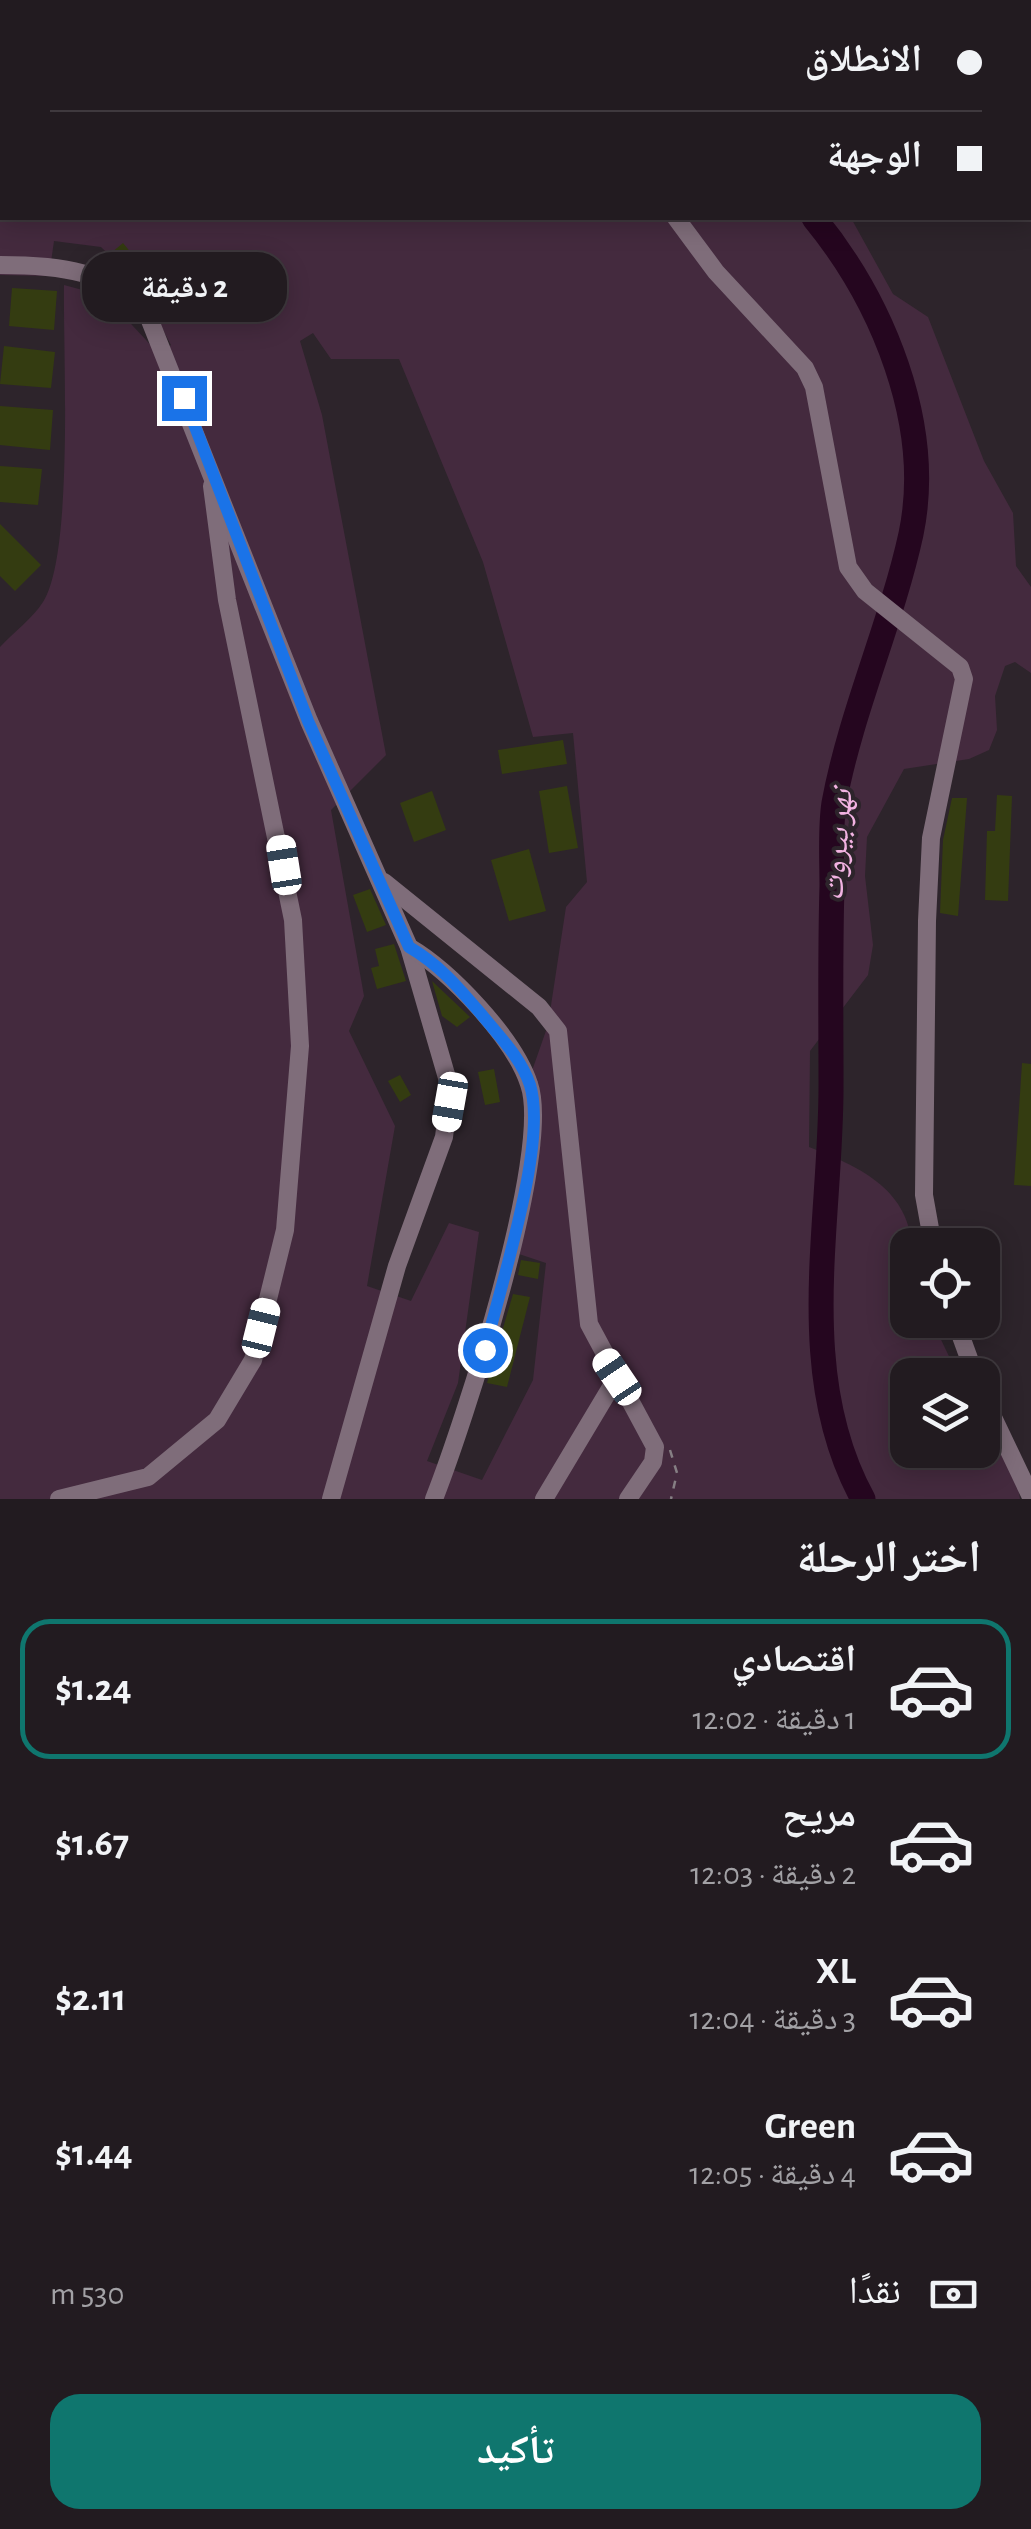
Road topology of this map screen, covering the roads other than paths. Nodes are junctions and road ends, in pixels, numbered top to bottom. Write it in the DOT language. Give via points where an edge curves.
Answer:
graph roads {
  1 [pos="677,220"];
  2 [pos="0,265"];
  3 [pos="210,463"];
  4 [pos="379,878"];
  5 [pos="409,947"];
  6 [pos="931,1228"];
  7 [pos="617,1377"];
  8 [pos="1000,1432"];
  9 [pos="1031,1497"];
  10 [pos="59,1499"];
  11 [pos="331,1499"];
  12 [pos="434,1499"];
  13 [pos="544,1499"];
  14 [pos="628,1499"];
  1 -- 6 [label="street" via="805,368 848,567 865,591 960,667 964,679 931,838 924,982 924,1195"];
  2 -- 3 [label="street" via="65,267 130,296 157,332"];
  3 -- 4 [label="street" via="308,721"];
  3 -- 10 [label="street" via="227,600 294,920 300,1046 286,1230 253,1360 218,1420 148,1477"];
  4 -- 5 [label="street"];
  4 -- 7 [label="street" via="539,1007 558,1032 585,1307 594,1341"];
  5 -- 11 [label="street" via="450,1102"];
  5 -- 12 [label="street" via="445,972 516,1058 534,1107 532,1152 485,1350"];
  7 -- 13 [label="street"];
  7 -- 14 [label="street" via="656,1452"];
  8 -- 9 [label="street"];
}
